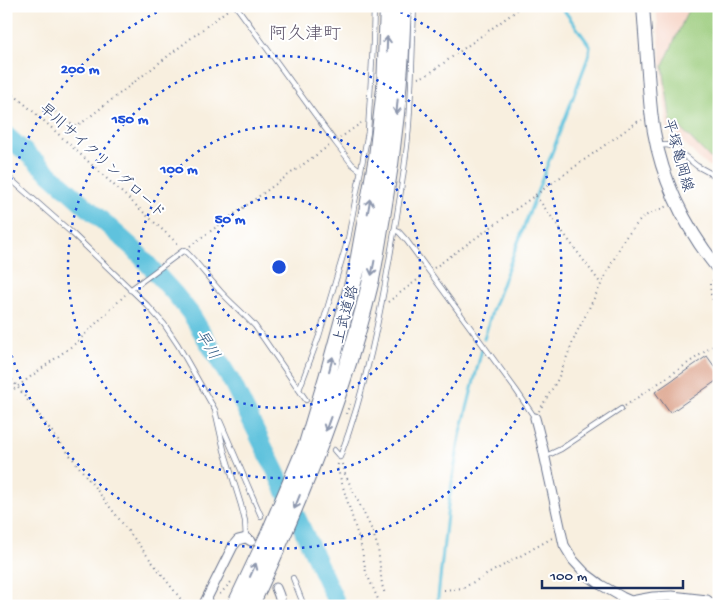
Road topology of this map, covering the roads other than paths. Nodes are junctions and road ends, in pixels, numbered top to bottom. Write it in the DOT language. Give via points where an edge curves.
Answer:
graph roads {
  1 [pos="234,6"];
  2 [pos="374,6"];
  3 [pos="388,6"];
  4 [pos="403,6"];
  5 [pos="414,6"];
  6 [pos="643,6"];
  7 [pos="378,88"];
  8 [pos="657,146"];
  9 [pos="361,171"];
  10 [pos="6,175"];
  11 [pos="719,178"];
  12 [pos="394,230"];
  13 [pos="717,274"];
  14 [pos="131,289"];
  15 [pos="300,390"];
  16 [pos="306,400"];
  17 [pos="621,409"];
  18 [pos="215,410"];
  19 [pos="535,418"];
  20 [pos="311,450"];
  21 [pos="334,450"];
  22 [pos="544,456"];
  23 [pos="261,516"];
  24 [pos="248,540"];
  25 [pos="294,578"];
  26 [pos="276,588"];
  27 [pos="631,603"];
  28 [pos="714,603"];
  29 [pos="203,606"];
  30 [pos="235,606"];
  31 [pos="250,606"];
  32 [pos="280,606"];
  33 [pos="304,606"];
  1 -- 9 [label="lane" via="334,142"];
  2 -- 7 [label="lane"];
  7 -- 3 [label="highway, 上武道路, one-way"];
  4 -- 20 [label="highway, 上武道路, one-way" via="396,118 370,283 327,427"];
  5 -- 12 [label="lane" via="407,146"];
  6 -- 8 [label="main road, 平塚亀岡線"];
  7 -- 9 [label="lane" via="368,122"];
  20 -- 7 [label="highway, 上武道路, one-way" via="357,268 377,158"];
  8 -- 11 [label="lane" via="672,146"];
  8 -- 13 [label="main road, 平塚亀岡線" via="676,202"];
  9 -- 15 [label="lane" via="348,239 320,336"];
  10 -- 14 [label="lane"];
  12 -- 19 [label="lane" via="403,236"];
  12 -- 21 [label="lane" via="382,304 348,437 340,457"];
  14 -- 15 [label="lane" via="183,251 255,326"];
  14 -- 18 [label="lane" via="164,324"];
  15 -- 16 [label="lane"];
  17 -- 22 [label="lane" via="561,449"];
  18 -- 23 [label="lane"];
  18 -- 24 [label="lane"];
  19 -- 22 [label="street"];
  30 -- 20 [label="highway, 上武道路, one-way"];
  20 -- 31 [label="highway, 上武道路, one-way" via="278,549"];
  22 -- 27 [label="street" via="564,545 585,573"];
  24 -- 29 [label="street" via="238,540 233,546"];
  25 -- 33 [label="lane"];
  26 -- 32 [label="street"];
  27 -- 28 [label="street" via="672,596"];
}
